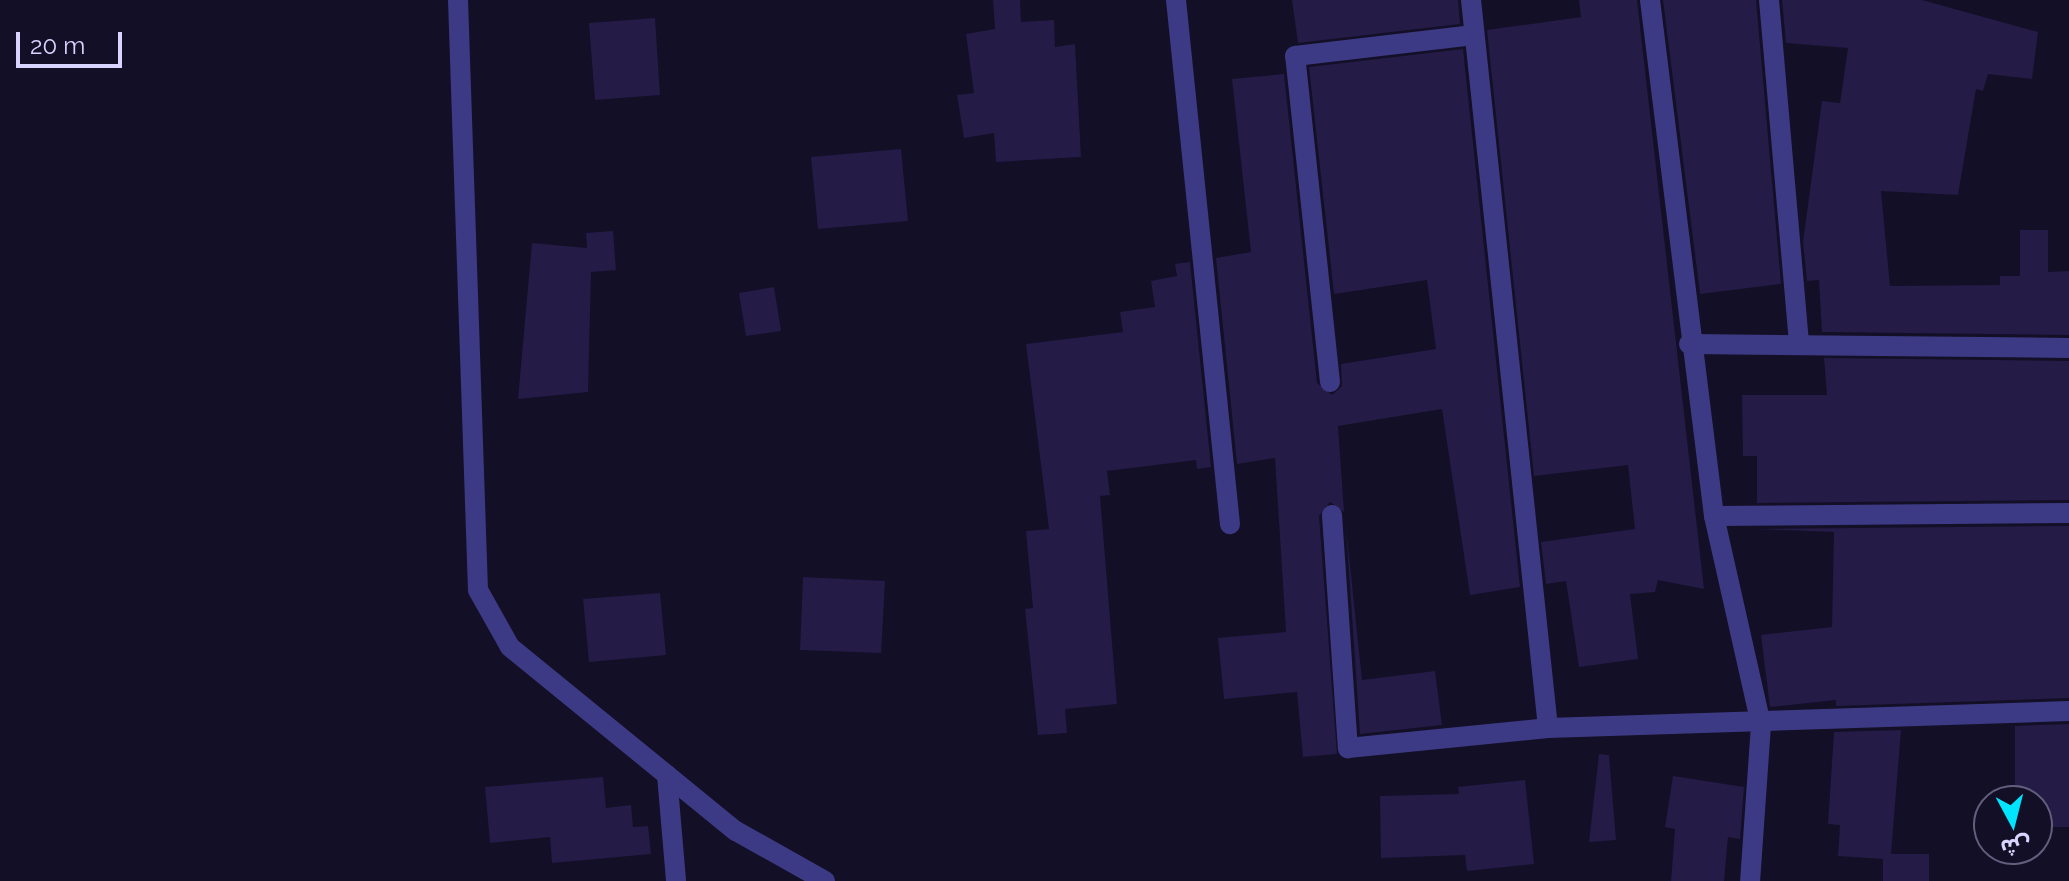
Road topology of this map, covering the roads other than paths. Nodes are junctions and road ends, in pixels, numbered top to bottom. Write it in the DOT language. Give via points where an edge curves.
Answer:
graph roads {
  1 [pos="458,0"];
  2 [pos="1176,0"];
  3 [pos="1471,0"];
  4 [pos="1650,0"];
  5 [pos="1769,0"];
  6 [pos="1474,35"];
  7 [pos="1799,342"];
  8 [pos="1689,344"];
  9 [pos="2069,348"];
  10 [pos="1330,382"];
  11 [pos="2069,513"];
  12 [pos="1332,515"];
  13 [pos="1714,516"];
  14 [pos="1230,524"];
  15 [pos="2069,711"];
  16 [pos="1761,725"];
  17 [pos="1548,728"];
  18 [pos="667,775"];
  19 [pos="676,881"];
  20 [pos="825,881"];
  21 [pos="1750,881"];
  1 -- 18 [label="street" via="478,590 510,647"];
  2 -- 14 [label="street"];
  3 -- 6 [label="street"];
  4 -- 8 [label="street"];
  5 -- 7 [label="street"];
  6 -- 10 [label="street" via="1295,56"];
  6 -- 17 [label="street"];
  7 -- 8 [label="street"];
  7 -- 9 [label="street"];
  8 -- 13 [label="street"];
  11 -- 13 [label="street"];
  12 -- 17 [label="street" via="1348,748"];
  13 -- 16 [label="street"];
  15 -- 16 [label="street"];
  16 -- 17 [label="street"];
  16 -- 21 [label="street"];
  18 -- 19 [label="street"];
  18 -- 20 [label="street" via="736,831"];
}
